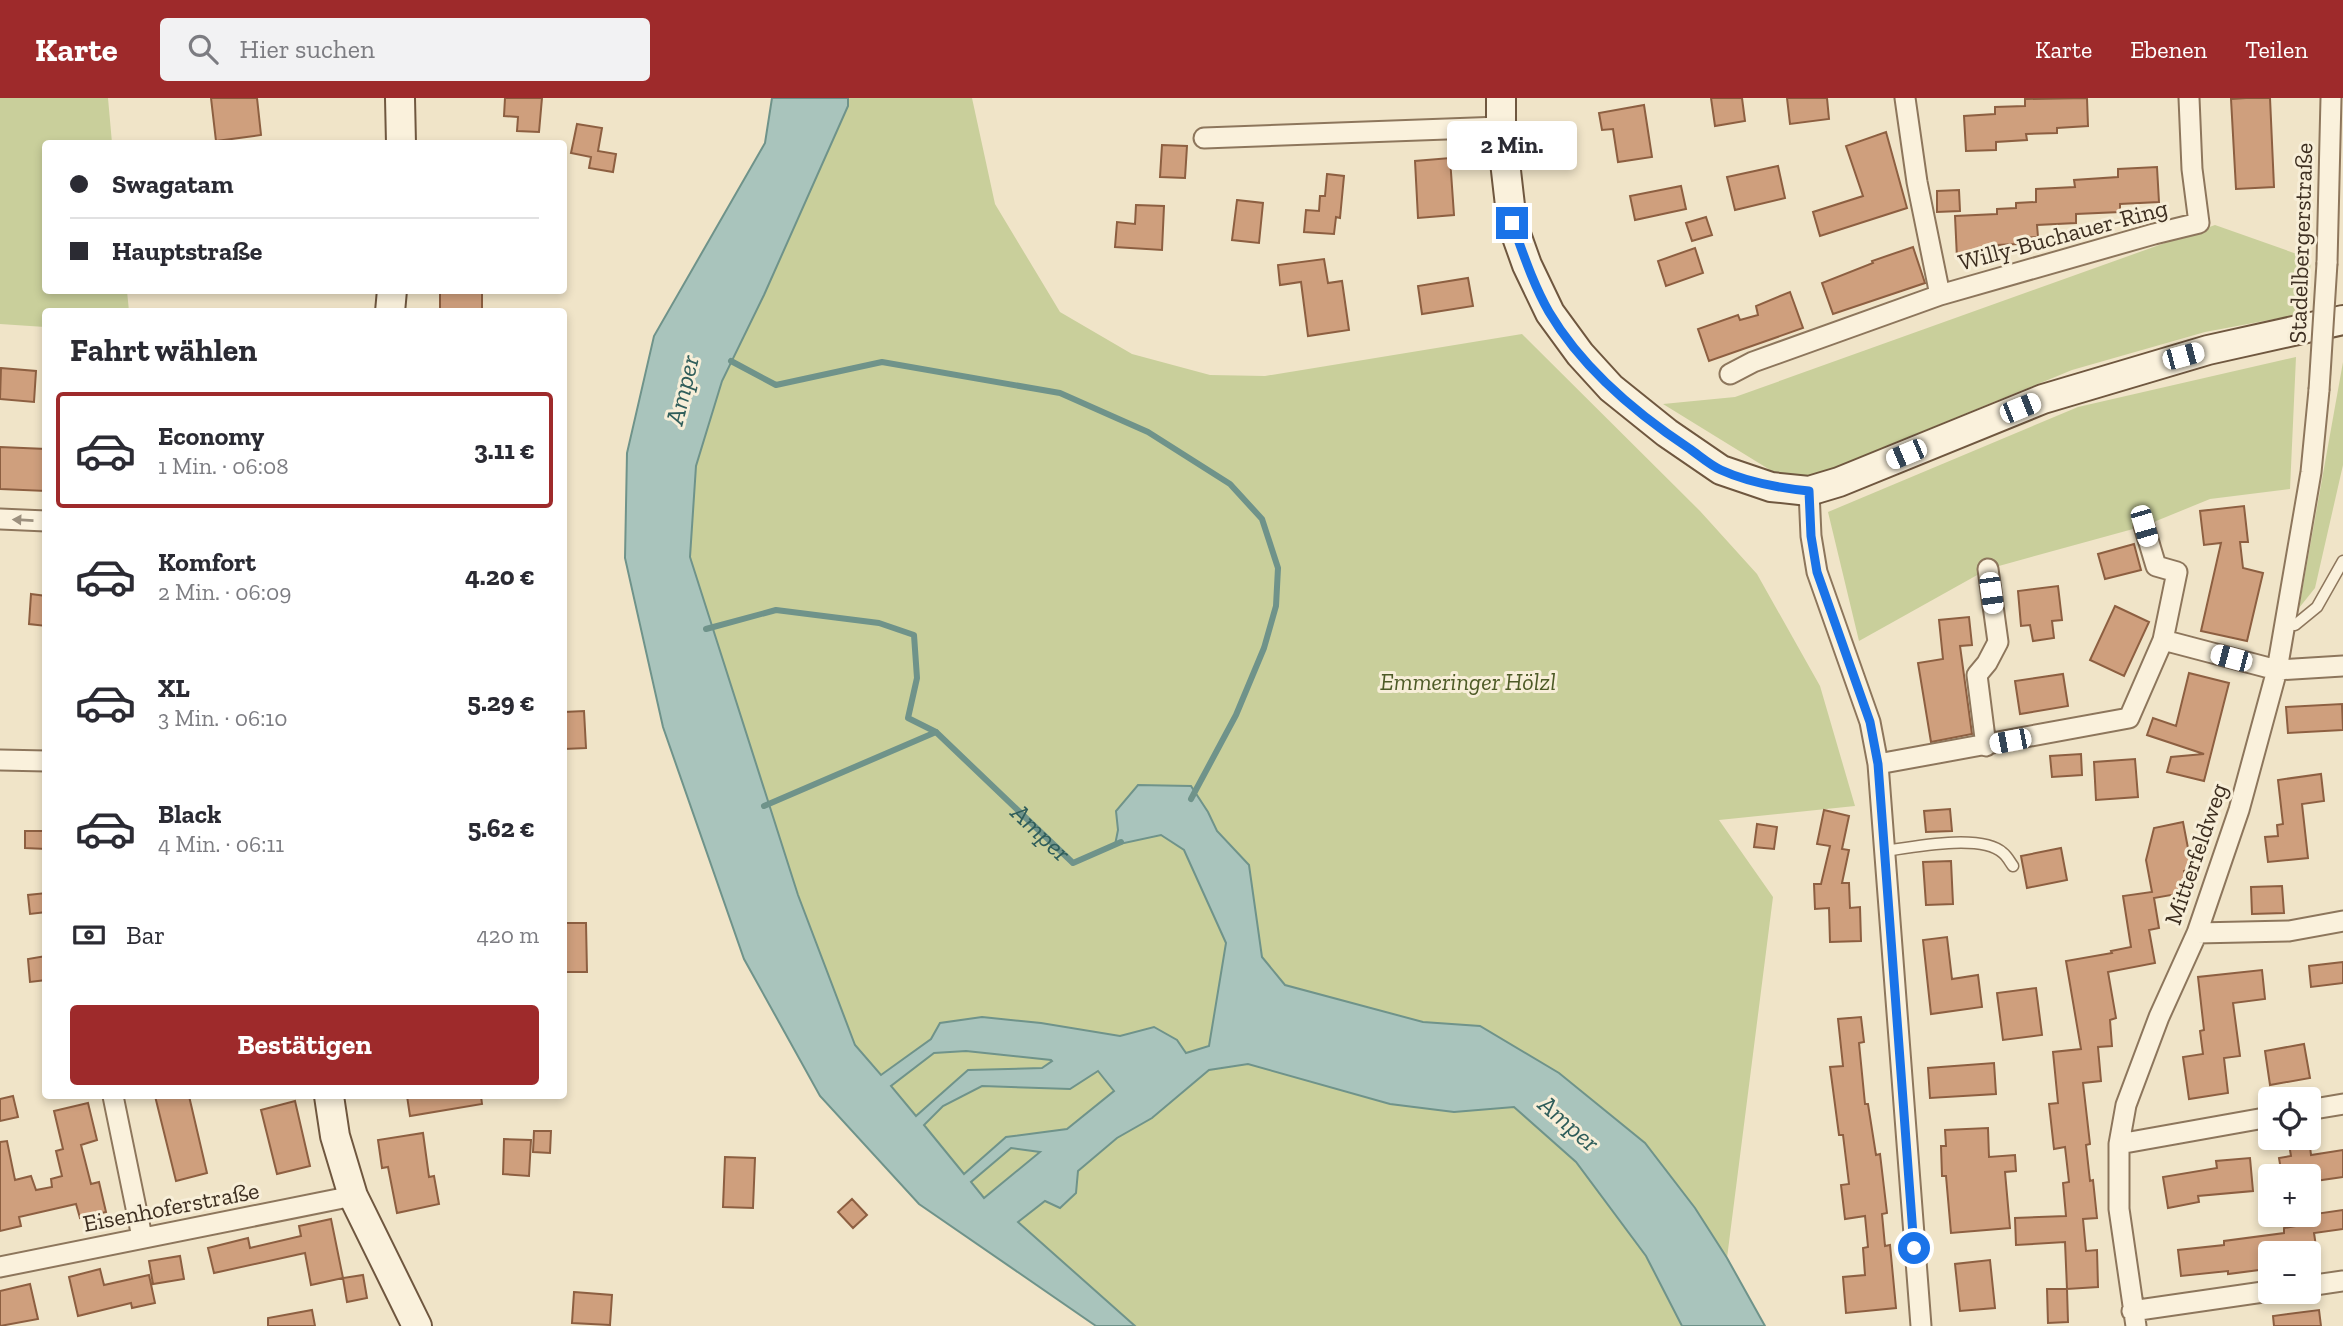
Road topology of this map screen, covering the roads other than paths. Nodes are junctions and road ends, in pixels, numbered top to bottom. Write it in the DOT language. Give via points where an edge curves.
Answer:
graph roads {
  1 [pos="400,98"];
  2 [pos="1501,98"];
  3 [pos="1905,98"];
  4 [pos="2189,98"];
  5 [pos="2330,98"];
  6 [pos="1501,127"];
  7 [pos="1204,138"];
  8 [pos="401,140"];
  9 [pos="1940,295"];
  10 [pos="2343,320"];
  11 [pos="1730,374"];
  12 [pos="2319,390"];
  13 [pos="1809,491"];
  14 [pos="0,519"];
  15 [pos="42,521"];
  16 [pos="2144,526"];
  17 [pos="2343,561"];
  18 [pos="1988,569"];
  19 [pos="2285,623"];
  20 [pos="2163,640"];
  21 [pos="2343,666"];
  22 [pos="2277,670"];
  23 [pos="1986,746"];
  24 [pos="0,760"];
  25 [pos="42,761"];
  26 [pos="1878,764"];
  27 [pos="1885,851"];
  28 [pos="2013,866"];
  29 [pos="2343,921"];
  30 [pos="2197,933"];
  31 [pos="114,1099"];
  32 [pos="329,1099"];
  33 [pos="2343,1104"];
  34 [pos="2321,1108"];
  35 [pos="2258,1119"];
  36 [pos="2119,1144"];
  37 [pos="353,1196"];
  38 [pos="142,1237"];
  39 [pos="0,1267"];
  40 [pos="2343,1281"];
  41 [pos="2321,1284"];
  42 [pos="2258,1293"];
  43 [pos="2134,1318"];
  44 [pos="417,1326"];
  45 [pos="1921,1326"];
  1 -- 8 [label="street"];
  2 -- 6 [label="street"];
  3 -- 9 [label="street, Willy-Buchauer-Ring"];
  4 -- 9 [label="street, Willy-Buchauer-Ring" via="2199,223"];
  5 -- 12 [label="street, Stadelbergerstraße, bridge"];
  6 -- 7 [label="street"];
  6 -- 13 [label="street" via="1512,223 1519,244 1550,313 1580,354 1620,396 1721,470 1771,486"];
  9 -- 11 [label="street, Willy-Buchauer-Ring"];
  10 -- 13 [label="street" via="2208,350 2043,398"];
  12 -- 19 [label="street, Mitterfeldweg" via="2312,472"];
  13 -- 26 [label="street" via="1817,572 1870,722"];
  15 -- 14 [label="street, one-way"];
  16 -- 20 [label="street" via="2156,566 2177,572"];
  17 -- 19 [label="lane" via="2317,607 2295,625"];
  18 -- 23 [label="street" via="1998,642 1977,675"];
  19 -- 22 [label="street, Mitterfeldweg"];
  20 -- 22 [label="street"];
  20 -- 23 [label="street" via="2129,718"];
  21 -- 22 [label="street"];
  22 -- 30 [label="street, Mitterfeldweg" via="2239,810"];
  23 -- 26 [label="street"];
  24 -- 25 [label="street"];
  26 -- 27 [label="street"];
  27 -- 28 [label="lane" via="1952,842 1982,844 2002,851"];
  27 -- 45 [label="street"];
  29 -- 30 [label="street" via="2289,931"];
  30 -- 36 [label="street, Mitterfeldweg" via="2140,1067 2126,1105"];
  31 -- 38 [label="street"];
  32 -- 37 [label="street"];
  33 -- 34 [label="street"];
  35 -- 36 [label="street"];
  36 -- 43 [label="street, Mitterfeldweg" via="2119,1209"];
  37 -- 38 [label="street, Eisenhoferstraße"];
  37 -- 44 [label="street"];
  38 -- 39 [label="street, Eisenhoferstraße"];
  40 -- 41 [label="street"];
  42 -- 43 [label="street"];
}
